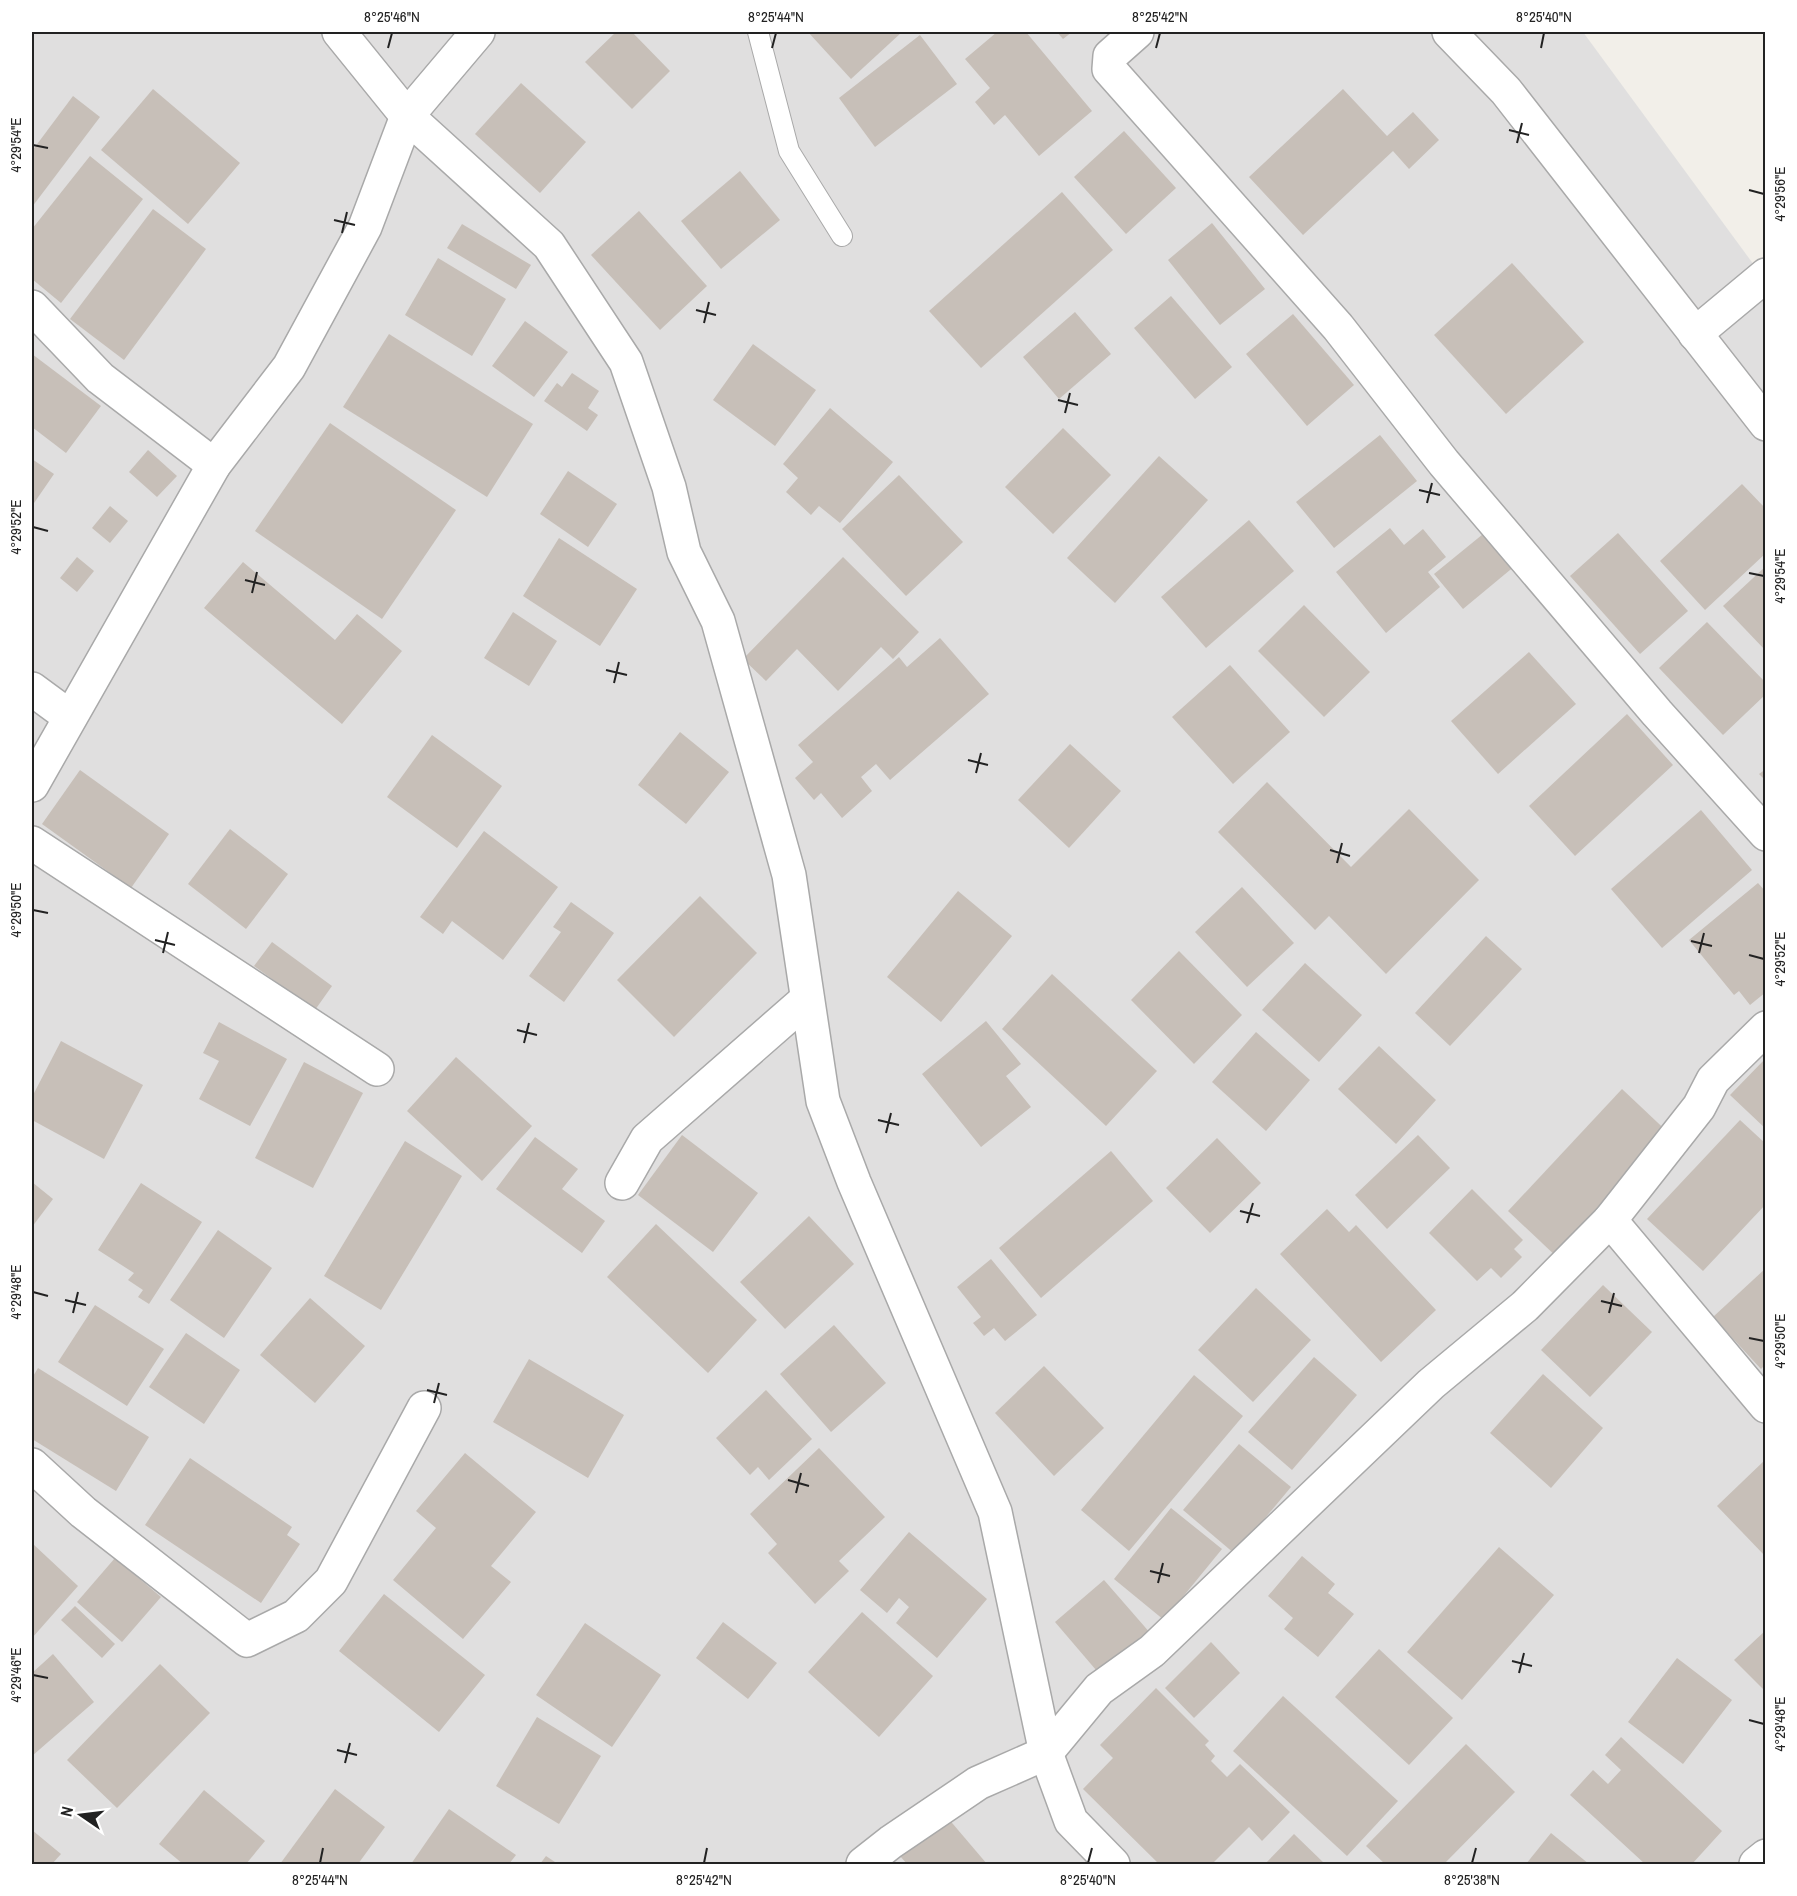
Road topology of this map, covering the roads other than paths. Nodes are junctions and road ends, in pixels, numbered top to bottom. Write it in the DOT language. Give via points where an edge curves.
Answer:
graph roads {
  1 [pos="339,32"];
  2 [pos="478,32"];
  3 [pos="758,32"];
  4 [pos="1137,32"];
  5 [pos="1449,32"];
  6 [pos="407,116"];
  7 [pos="842,236"];
  8 [pos="1766,275"];
  9 [pos="32,307"];
  10 [pos="1695,334"];
  11 [pos="1766,423"];
  12 [pos="214,465"];
  13 [pos="32,689"];
  14 [pos="70,717"];
  15 [pos="32,785"];
  16 [pos="1766,834"];
  17 [pos="32,843"];
  18 [pos="806,1000"];
  19 [pos="1766,1028"];
  20 [pos="377,1069"];
  21 [pos="622,1183"];
  22 [pos="1610,1220"];
  23 [pos="1760,1390"];
  24 [pos="424,1408"];
  25 [pos="32,1465"];
  26 [pos="1046,1753"];
  27 [pos="1766,1856"];
  28 [pos="863,1864"];
  29 [pos="1113,1864"];
  30 [pos="1756,1864"];
  1 -- 6 [label="street"];
  2 -- 6 [label="street"];
  3 -- 7 [label="lane" via="789,151"];
  4 -- 16 [label="street" via="1110,56 1109,69 1338,327 1444,463 1657,713"];
  5 -- 10 [label="street" via="1506,91"];
  6 -- 12 [label="street" via="365,227 289,367"];
  6 -- 18 [label="street" via="549,245 626,362 669,487 684,552 718,621 789,875"];
  8 -- 10 [label="street"];
  9 -- 12 [label="street" via="100,378"];
  10 -- 11 [label="street"];
  12 -- 14 [label="street"];
  13 -- 14 [label="street"];
  14 -- 15 [label="street"];
  17 -- 20 [label="street"];
  18 -- 21 [label="street" via="647,1139"];
  18 -- 26 [label="street" via="823,1101 995,1512"];
  19 -- 22 [label="street" via="1713,1080 1699,1107"];
  22 -- 23 [label="street"];
  22 -- 26 [label="street" via="1525,1306 1431,1384 1152,1651 1099,1689"];
  24 -- 25 [label="street" via="331,1581 296,1616 247,1640 83,1512"];
  26 -- 28 [label="street" via="978,1783"];
  26 -- 29 [label="street" via="1071,1821"];
  27 -- 30 [label="street"];
}
